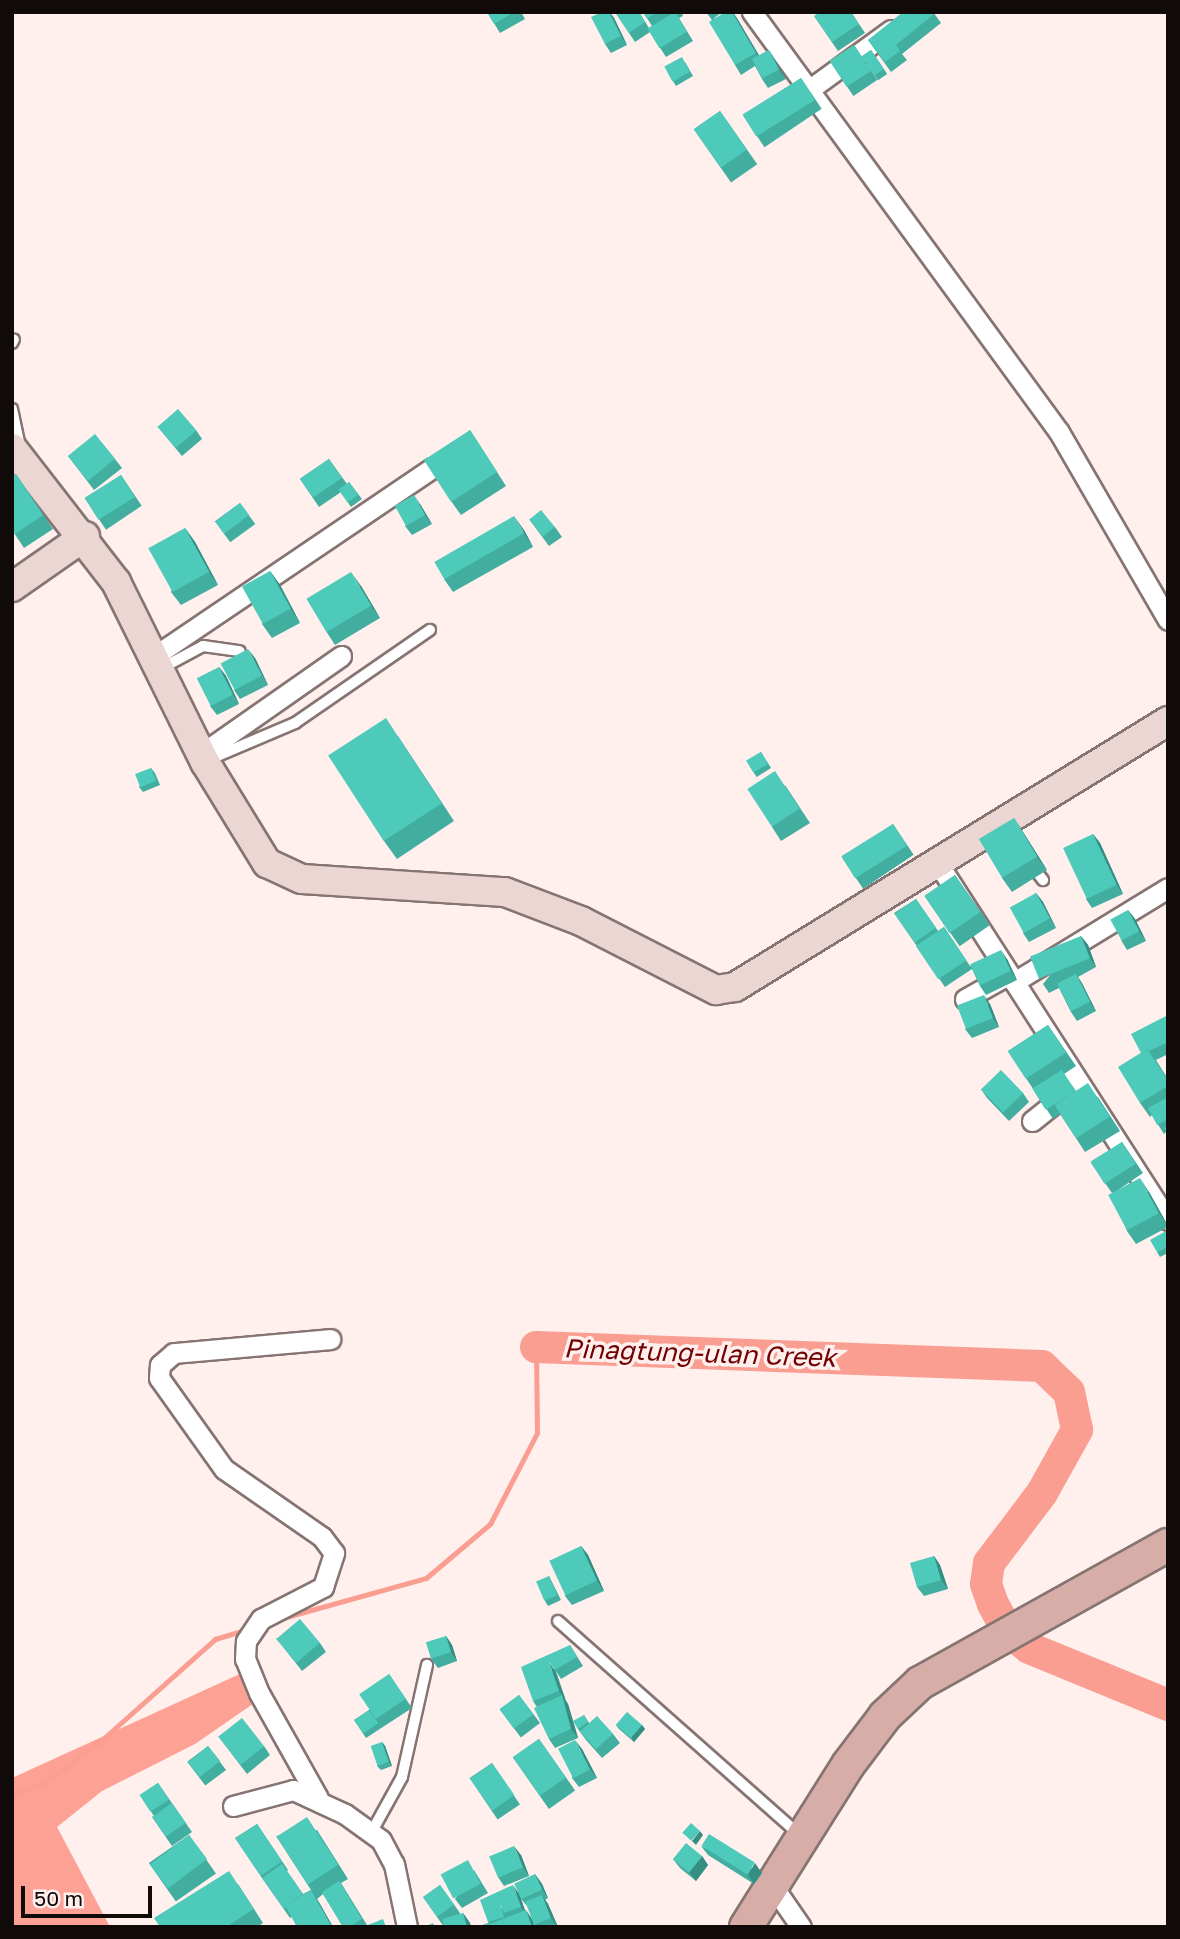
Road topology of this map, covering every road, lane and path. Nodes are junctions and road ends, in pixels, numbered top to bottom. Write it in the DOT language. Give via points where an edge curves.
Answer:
graph roads {
  1 [pos="752,12"];
  2 [pos="896,26"];
  3 [pos="810,89"];
  4 [pos="12,409"];
  5 [pos="18,454"];
  6 [pos="432,468"];
  7 [pos="85,536"];
  8 [pos="12,587"];
  9 [pos="1168,620"];
  10 [pos="430,630"];
  11 [pos="240,651"];
  12 [pos="341,656"];
  13 [pos="154,665"];
  14 [pos="1168,721"];
  15 [pos="203,758"];
  16 [pos="1018,855"];
  17 [pos="937,862"];
  18 [pos="1043,880"];
  19 [pos="1168,888"];
  20 [pos="1012,978"];
  21 [pos="965,999"];
  22 [pos="1080,1083"];
  23 [pos="1032,1121"];
  24 [pos="1168,1220"];
  25 [pos="330,1339"];
  26 [pos="1168,1545"];
  27 [pos="558,1621"];
  28 [pos="427,1665"];
  29 [pos="318,1798"];
  30 [pos="233,1806"];
  31 [pos="371,1833"];
  32 [pos="803,1838"];
  33 [pos="772,1885"];
  34 [pos="407,1927"];
  35 [pos="746,1927"];
  36 [pos="801,1927"];
  1 -- 3 [label="street"];
  2 -- 3 [label="street"];
  3 -- 9 [label="street" via="1059,432"];
  4 -- 5 [label="lane"];
  5 -- 7 [label="street"];
  6 -- 13 [label="street"];
  7 -- 8 [label="street"];
  7 -- 13 [label="street" via="116,582"];
  10 -- 15 [label="lane" via="295,723"];
  11 -- 13 [label="lane" via="203,646"];
  12 -- 15 [label="street"];
  13 -- 15 [label="street"];
  14 -- 17 [label="street" via="995,832"];
  15 -- 17 [label="street" via="250,840 284,874 505,892 582,921 716,990 735,987"];
  16 -- 18 [label="lane"];
  17 -- 20 [label="street"];
  19 -- 20 [label="street"];
  20 -- 21 [label="street"];
  20 -- 22 [label="street"];
  22 -- 23 [label="street"];
  22 -- 24 [label="street"];
  25 -- 29 [label="street" via="174,1353 160,1365 164,1393 224,1469 323,1537 334,1553 323,1587 261,1619 246,1641 245,1659 259,1693"];
  26 -- 32 [label="main road" via="959,1657 885,1716"];
  27 -- 32 [label="lane"];
  28 -- 31 [label="lane" via="402,1777"];
  29 -- 30 [label="street" via="293,1790"];
  29 -- 31 [label="street"];
  31 -- 34 [label="street" via="394,1864"];
  32 -- 33 [label="main road"];
  33 -- 35 [label="main road"];
  33 -- 36 [label="street"];
}
